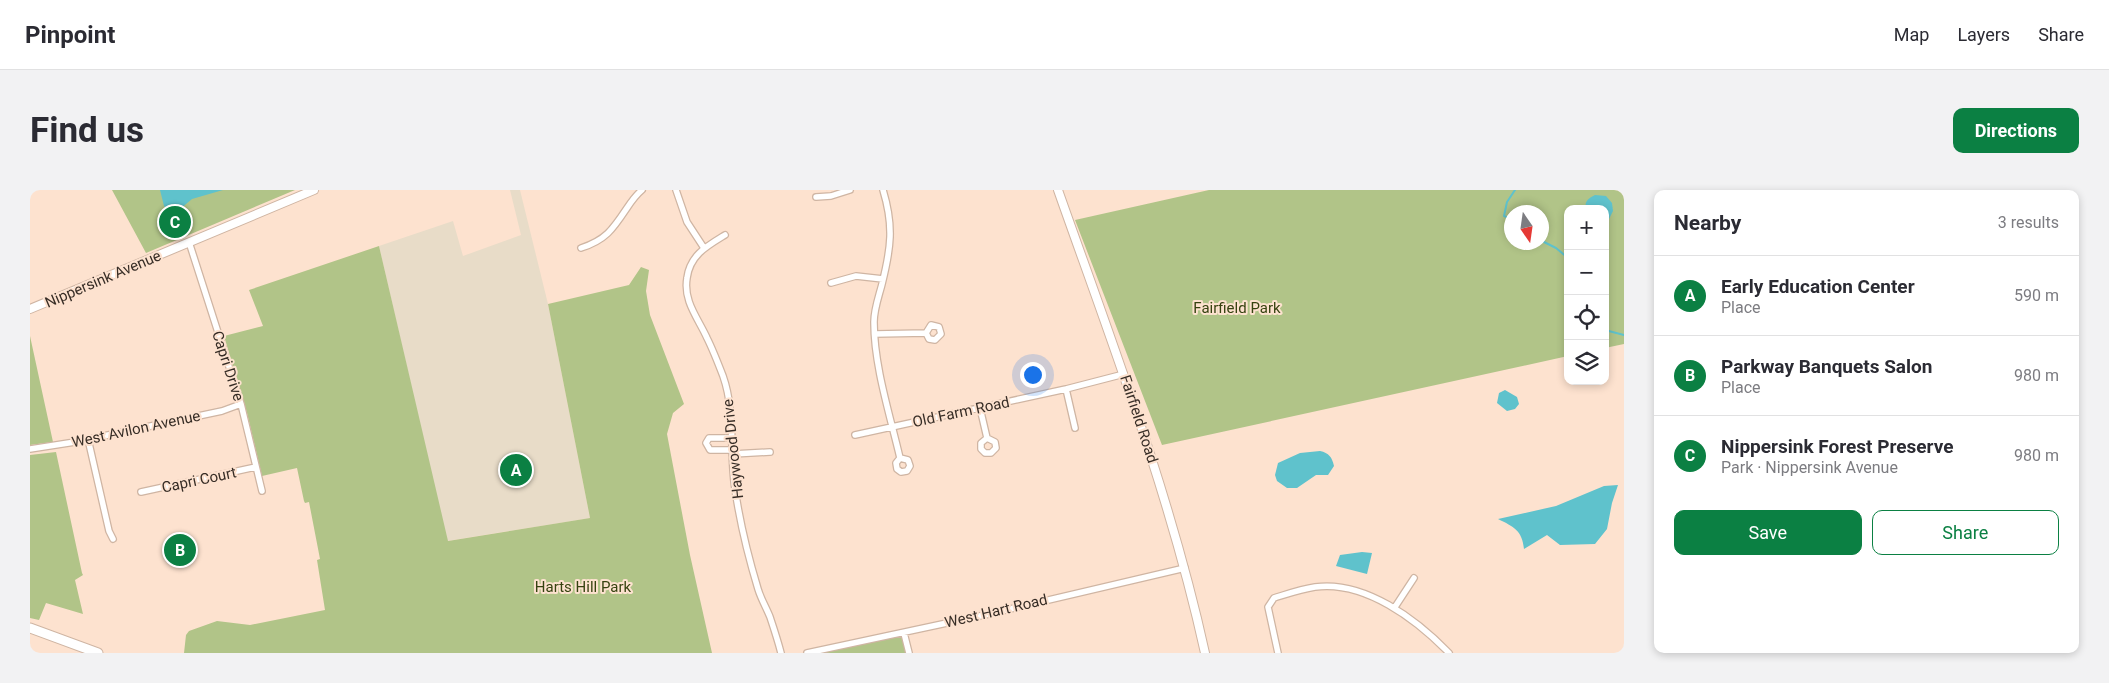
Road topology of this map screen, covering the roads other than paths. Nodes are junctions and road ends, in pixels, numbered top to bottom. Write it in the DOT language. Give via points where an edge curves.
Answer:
graph roads {
  1 [pos="314,190"];
  2 [pos="642,190"];
  3 [pos="676,190"];
  4 [pos="850,190"];
  5 [pos="882,190"];
  6 [pos="1058,190"];
  7 [pos="816,197"];
  8 [pos="725,235"];
  9 [pos="188,242"];
  10 [pos="581,248"];
  11 [pos="704,248"];
  12 [pos="883,279"];
  13 [pos="830,283"];
  14 [pos="30,310"];
  15 [pos="926,332"];
  16 [pos="875,334"];
  17 [pos="1124,374"];
  18 [pos="1066,389"];
  19 [pos="241,404"];
  20 [pos="980,408"];
  21 [pos="893,427"];
  22 [pos="1075,428"];
  23 [pos="855,435"];
  24 [pos="733,438"];
  25 [pos="987,438"];
  26 [pos="88,439"];
  27 [pos="30,449"];
  28 [pos="733,452"];
  29 [pos="770,452"];
  30 [pos="900,458"];
  31 [pos="256,467"];
  32 [pos="262,491"];
  33 [pos="142,492"];
  34 [pos="112,539"];
  35 [pos="1185,568"];
  36 [pos="1414,578"];
  37 [pos="1395,607"];
  38 [pos="30,628"];
  39 [pos="904,633"];
  40 [pos="98,653"];
  41 [pos="781,653"];
  42 [pos="807,653"];
  43 [pos="909,653"];
  44 [pos="1205,653"];
  45 [pos="1278,653"];
  46 [pos="1449,653"];
  1 -- 9 [label="street, Nippersink Avenue"];
  2 -- 10 [label="street" via="612,231 594,244"];
  3 -- 11 [label="street" via="687,222"];
  4 -- 7 [label="street"];
  5 -- 12 [label="street" via="891,232"];
  6 -- 17 [label="street, Fairfield Road"];
  8 -- 11 [label="street, Haywood Drive"];
  9 -- 14 [label="street, Nippersink Avenue"];
  9 -- 19 [label="street, Capri Drive"];
  11 -- 24 [label="street, Haywood Drive" via="690,265 687,292 690,307 707,336 724,379"];
  12 -- 13 [label="street" via="856,276"];
  12 -- 16 [label="street" via="874,320"];
  15 -- 16 [label="street"];
  16 -- 21 [label="street" via="876,353"];
  17 -- 18 [label="street, Old Farm Road"];
  17 -- 35 [label="street, Fairfield Road"];
  18 -- 20 [label="street, Old Farm Road"];
  18 -- 22 [label="street"];
  19 -- 26 [label="street, West Avilon Avenue" via="222,411"];
  19 -- 31 [label="street, Capri Drive"];
  20 -- 21 [label="street, Old Farm Road"];
  20 -- 25 [label="street"];
  21 -- 23 [label="street, Old Farm Road"];
  21 -- 30 [label="street"];
  24 -- 28 [label="street, Haywood Drive"];
  24 -- 28 [label="street" via="710,438 706,443 710,450"];
  26 -- 27 [label="street, West Avilon Avenue"];
  26 -- 34 [label="street"];
  28 -- 29 [label="street"];
  28 -- 41 [label="street, Haywood Drive" via="735,487 758,592 770,616"];
  31 -- 32 [label="street, Capri Drive"];
  31 -- 33 [label="street, Capri Court"];
  35 -- 39 [label="street, West Hart Road"];
  35 -- 44 [label="street, Fairfield Road"];
  36 -- 37 [label="street"];
  37 -- 45 [label="street" via="1362,592 1329,586 1274,598 1268,606"];
  37 -- 46 [label="street"];
  38 -- 40 [label="main road"];
  39 -- 42 [label="street, West Hart Road"];
  39 -- 43 [label="street"];
}
